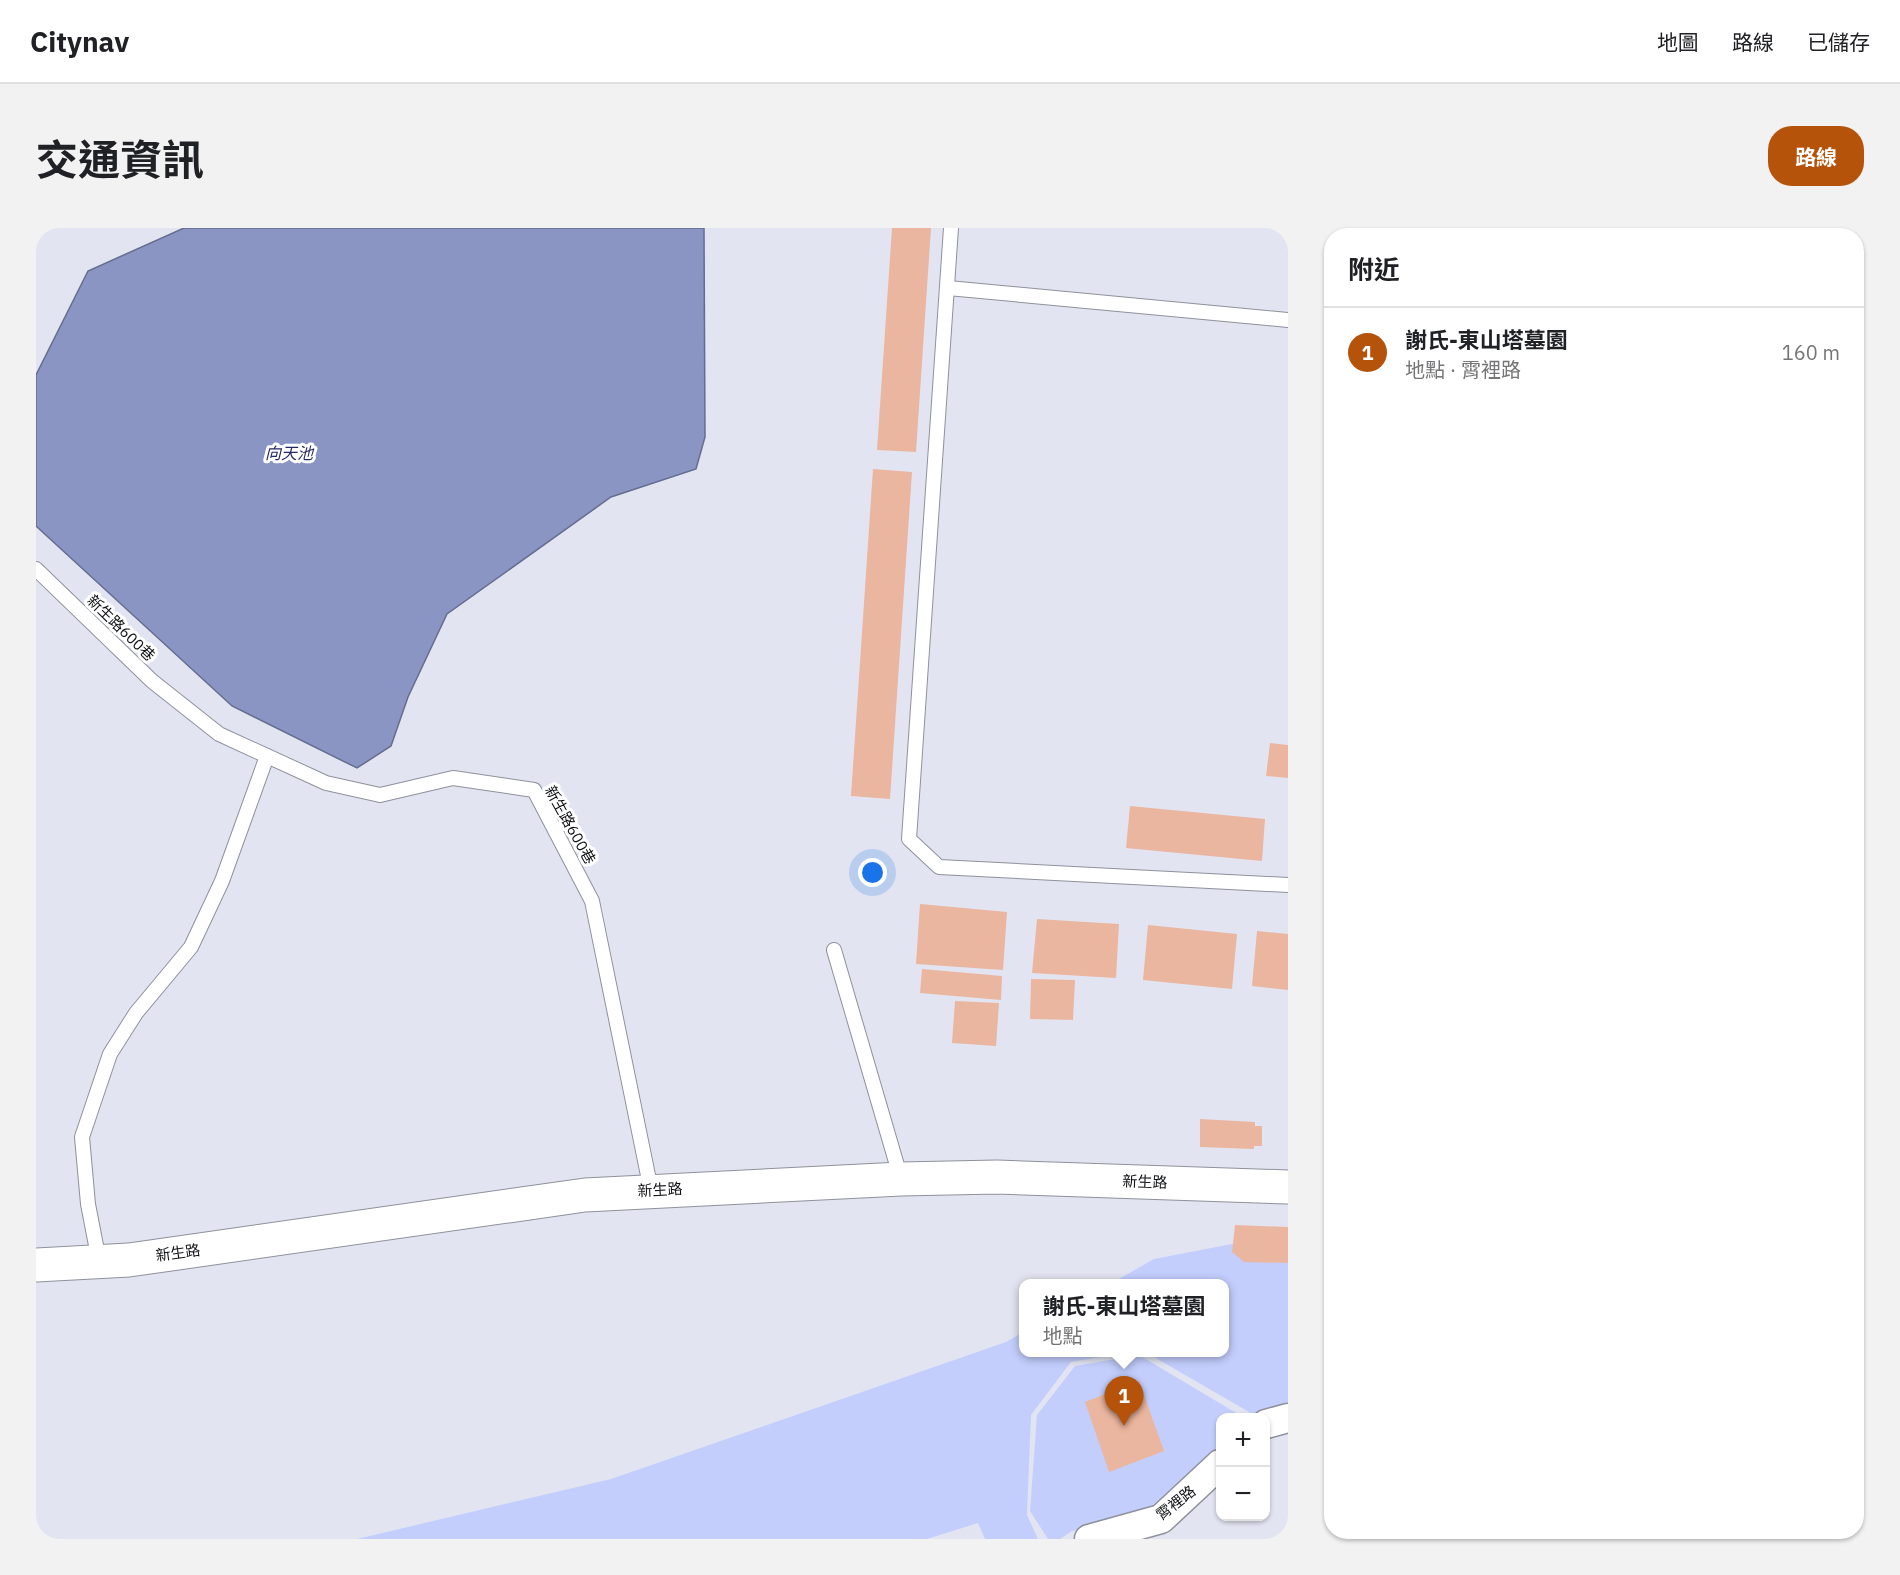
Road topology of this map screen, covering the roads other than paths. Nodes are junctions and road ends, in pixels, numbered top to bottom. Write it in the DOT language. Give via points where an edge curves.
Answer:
graph roads {
  1 [pos="951,228"];
  2 [pos="948,288"];
  3 [pos="1288,320"];
  4 [pos="36,568"];
  5 [pos="267,756"];
  6 [pos="1288,885"];
  7 [pos="834,950"];
  8 [pos="901,1179"];
  9 [pos="1288,1187"];
  10 [pos="651,1190"];
  11 [pos="99,1261"];
  12 [pos="36,1265"];
  13 [pos="1288,1418"];
  14 [pos="1270,1423"];
  15 [pos="1218,1467"];
  16 [pos="1089,1539"];
  1 -- 2 [label="lane"];
  2 -- 3 [label="lane"];
  2 -- 6 [label="lane" via="909,839 939,867"];
  4 -- 5 [label="lane, 新生路600巷" via="152,681 219,734"];
  5 -- 10 [label="lane, 新生路600巷" via="326,783 380,795 453,778 534,790 592,901"];
  5 -- 11 [label="lane" via="222,881 191,947 136,1013 110,1054 82,1137 88,1204"];
  7 -- 8 [label="lane"];
  8 -- 9 [label="street, 新生路" via="998,1177"];
  8 -- 10 [label="street, 新生路"];
  10 -- 11 [label="street, 新生路" via="585,1195 129,1260"];
  11 -- 12 [label="street, 新生路"];
  13 -- 14 [label="street"];
  15 -- 16 [label="street, 霄裡路" via="1161,1519"];
}
